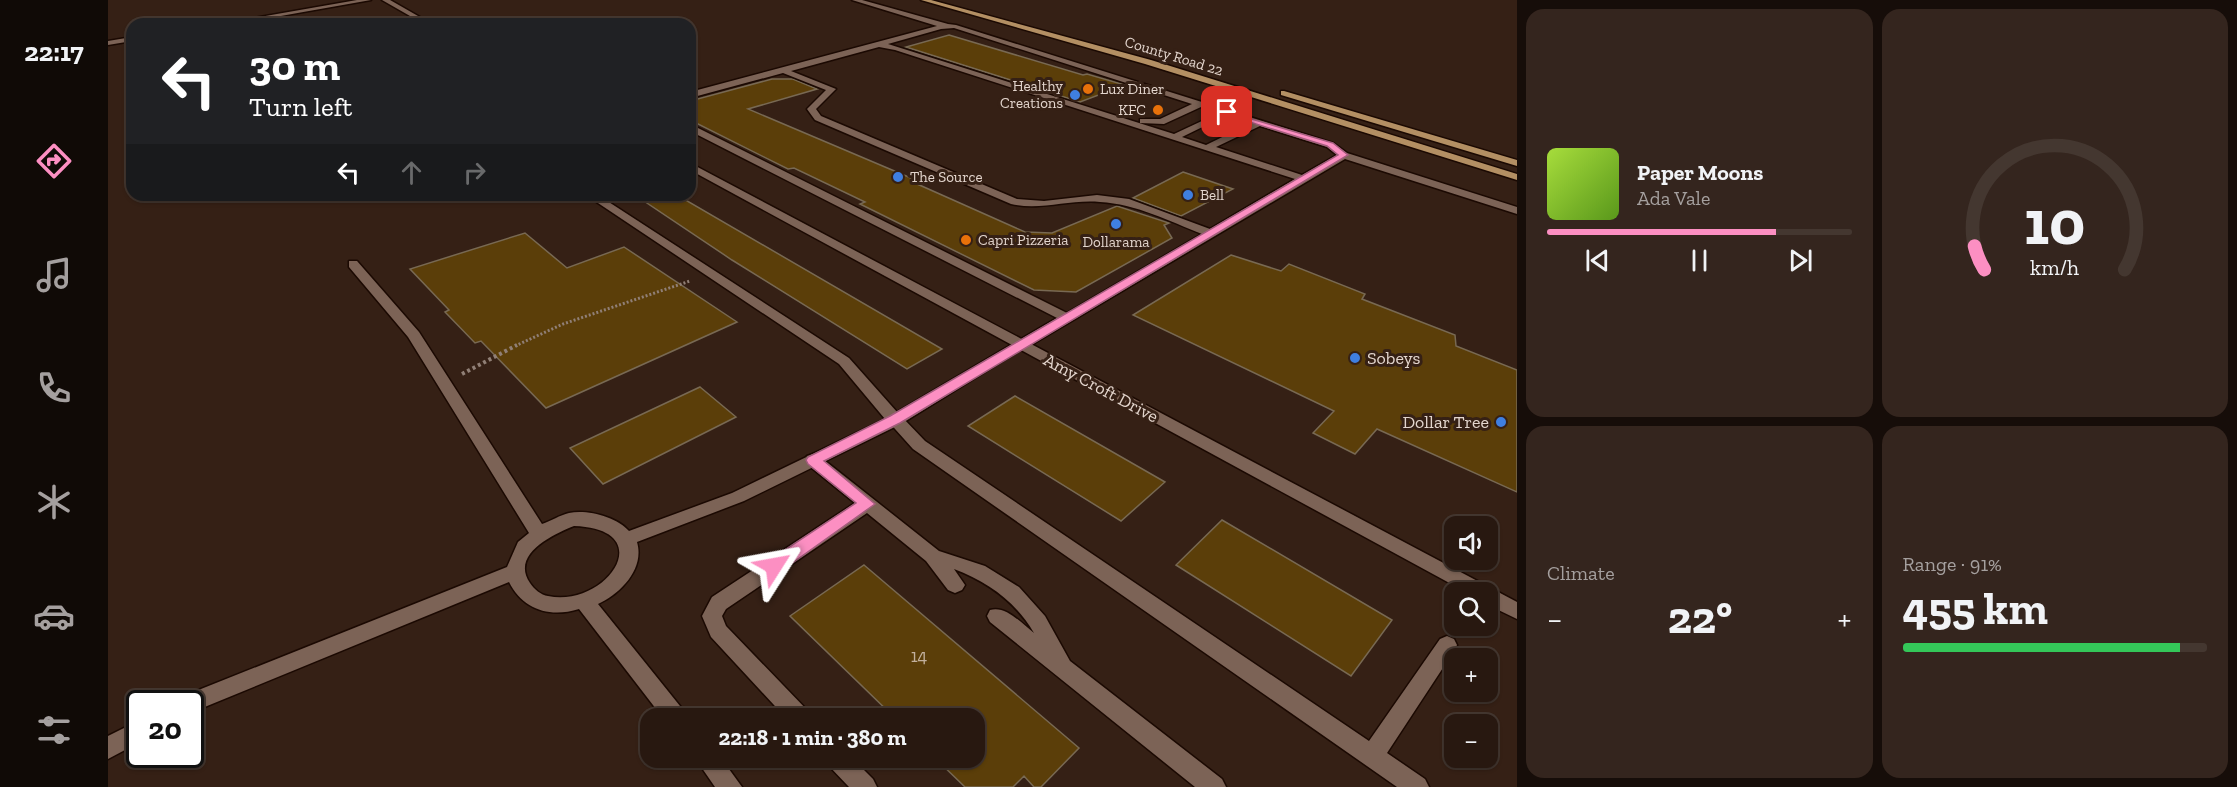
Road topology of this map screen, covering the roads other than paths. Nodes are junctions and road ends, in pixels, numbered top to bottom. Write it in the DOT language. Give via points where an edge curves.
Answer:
graph roads {
  1 [pos="368,0"];
  2 [pos="386,0"];
  3 [pos="855,0"];
  4 [pos="924,0"];
  5 [pos="929,0"];
  6 [pos="259,18"];
  7 [pos="418,18"];
  8 [pos="948,26"];
  9 [pos="126,40"];
  10 [pos="108,43"];
  11 [pos="879,45"];
  12 [pos="1148,62"];
  13 [pos="782,70"];
  14 [pos="1268,89"];
  15 [pos="1280,92"];
  16 [pos="696,93"];
  17 [pos="1200,104"];
  18 [pos="1104,105"];
  19 [pos="1227,112"];
  20 [pos="1260,123"];
  21 [pos="696,130"];
  22 [pos="1174,137"];
  23 [pos="1207,148"];
  24 [pos="1344,155"];
  25 [pos="1517,163"];
  26 [pos="696,169"];
  27 [pos="1517,169"];
  28 [pos="1517,177"];
  29 [pos="1304,178"];
  30 [pos="600,201"];
  31 [pos="1517,211"];
  32 [pos="1211,233"];
  33 [pos="353,264"];
  34 [pos="1067,318"];
  35 [pos="1021,345"];
  36 [pos="895,420"];
  37 [pos="813,460"];
  38 [pos="867,504"];
  39 [pos="538,533"];
  40 [pos="627,539"];
  41 [pos="933,556"];
  42 [pos="514,572"];
  43 [pos="1463,582"];
  44 [pos="955,585"];
  45 [pos="584,601"];
  46 [pos="1498,601"];
  47 [pos="1517,611"];
  48 [pos="997,616"];
  49 [pos="1447,645"];
  50 [pos="1063,668"];
  51 [pos="204,698"];
  52 [pos="668,708"];
  53 [pos="791,708"];
  54 [pos="126,738"];
  55 [pos="108,748"];
  56 [pos="1372,756"];
  57 [pos="715,768"];
  58 [pos="847,768"];
  59 [pos="730,787"];
  60 [pos="865,787"];
  61 [pos="1214,787"];
  62 [pos="1417,787"];
  1 -- 6 [label="street"];
  2 -- 7 [label="street"];
  3 -- 8 [label="street"];
  4 -- 12 [label="main road, County Road 22"];
  5 -- 14 [label="main road, County Road 22"];
  8 -- 11 [label="street"];
  8 -- 17 [label="street"];
  9 -- 10 [label="street"];
  11 -- 13 [label="street"];
  11 -- 22 [label="street"];
  12 -- 27 [label="main road" via="1332,112"];
  12 -- 28 [label="main road, County Road 22"];
  13 -- 16 [label="street"];
  13 -- 32 [label="street" via="832,89 812,110 818,118 1016,202 1044,204 1097,198 1129,202"];
  15 -- 25 [label="main road"];
  17 -- 18 [label="street" via="1152,123 1126,117"];
  17 -- 19 [label="street"];
  19 -- 20 [label="street"];
  19 -- 22 [label="street"];
  20 -- 23 [label="street"];
  20 -- 24 [label="street" via="1330,145"];
  21 -- 34 [label="street"];
  22 -- 23 [label="street"];
  23 -- 29 [label="street"];
  24 -- 29 [label="street"];
  24 -- 31 [label="street"];
  26 -- 35 [label="street, Amy Croft Drive"];
  29 -- 32 [label="street"];
  30 -- 36 [label="street" via="844,361"];
  32 -- 34 [label="street"];
  33 -- 39 [label="street" via="414,335"];
  34 -- 35 [label="street"];
  35 -- 36 [label="street"];
  35 -- 43 [label="street, Amy Croft Drive"];
  36 -- 37 [label="street"];
  36 -- 56 [label="street" via="919,445"];
  37 -- 38 [label="street"];
  37 -- 40 [label="street" via="738,497"];
  38 -- 41 [label="street"];
  38 -- 53 [label="street" via="719,603 712,616 718,631"];
  39 -- 40 [label="street" via="563,522 589,519 605,522"];
  39 -- 42 [label="street" via="517,558"];
  40 -- 45 [label="street" via="627,567 618,581"];
  41 -- 44 [label="street"];
  41 -- 50 [label="street" via="968,565 998,580 1028,606"];
  42 -- 45 [label="street" via="518,586 528,597 544,604"];
  42 -- 51 [label="street"];
  45 -- 52 [label="street"];
  46 -- 47 [label="street"];
  48 -- 50 [label="street"];
  49 -- 56 [label="street"];
  50 -- 61 [label="street"];
  54 -- 55 [label="street"];
  56 -- 62 [label="street"];
  57 -- 59 [label="street"];
  58 -- 60 [label="street"];
}
